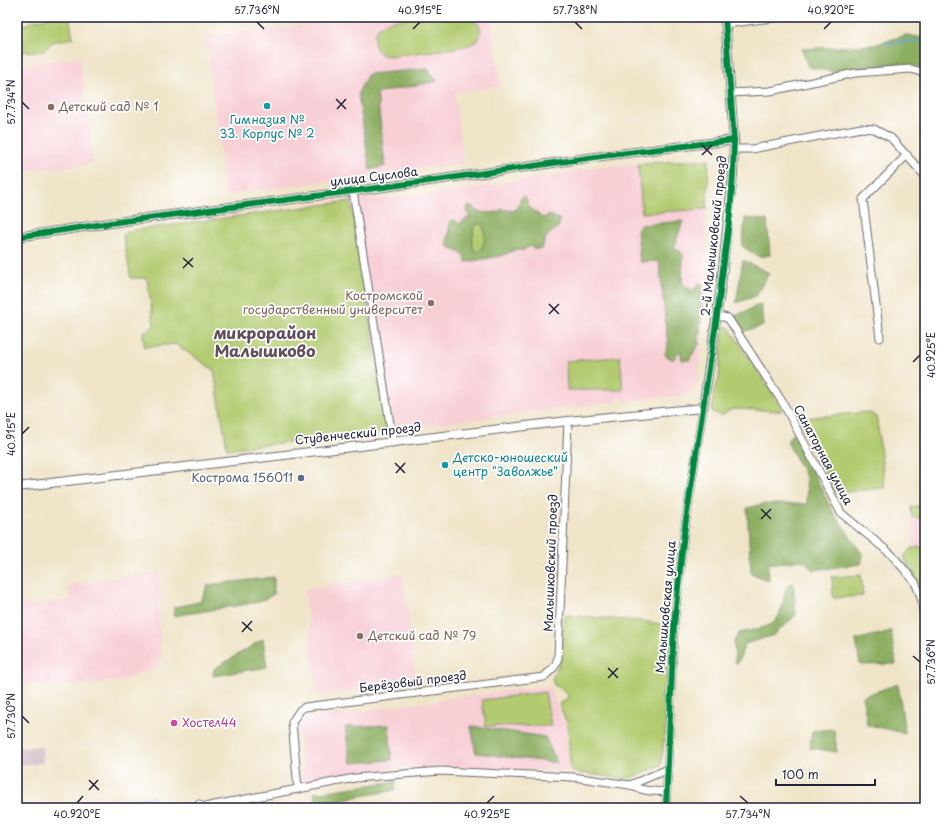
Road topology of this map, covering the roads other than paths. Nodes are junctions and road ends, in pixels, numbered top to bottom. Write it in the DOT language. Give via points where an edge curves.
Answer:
graph roads {
  1 [pos="779,17"];
  2 [pos="725,21"];
  3 [pos="925,74"];
  4 [pos="730,93"];
  5 [pos="734,140"];
  6 [pos="734,149"];
  7 [pos="907,155"];
  8 [pos="925,176"];
  9 [pos="353,191"];
  10 [pos="17,237"];
  11 [pos="717,316"];
  12 [pos="880,338"];
  13 [pos="703,408"];
  14 [pos="568,422"];
  15 [pos="393,443"];
  16 [pos="17,487"];
  17 [pos="925,621"];
  18 [pos="544,677"];
  19 [pos="666,770"];
  20 [pos="630,785"];
  21 [pos="298,789"];
  22 [pos="665,792"];
  23 [pos="199,804"];
  24 [pos="666,808"];
  1 -- 2 [label="street"];
  2 -- 4 [label="street, 2-й Малышковский проезд"];
  3 -- 4 [label="street" via="911,69 855,73 770,91"];
  4 -- 5 [label="street, 2-й Малышковский проезд"];
  5 -- 6 [label="street, 2-й Малышковский проезд"];
  5 -- 9 [label="street, улица Суслова"];
  6 -- 7 [label="street" via="752,149 861,128 883,133"];
  6 -- 11 [label="street, 2-й Малышковский проезд" via="730,214"];
  7 -- 8 [label="street"];
  7 -- 12 [label="street" via="863,198"];
  9 -- 10 [label="street, улица Суслова"];
  9 -- 15 [label="street"];
  11 -- 13 [label="street, 2-й Малышковский проезд"];
  11 -- 17 [label="street, Санаторная улица" via="728,318 783,403 841,513 890,554 915,582 921,597"];
  13 -- 14 [label="street, Студенческий проезд"];
  13 -- 19 [label="street, Малышковская улица" via="684,532 674,624"];
  14 -- 15 [label="street, Студенческий проезд"];
  14 -- 18 [label="street, Малышковский проезд" via="558,658 555,666"];
  15 -- 16 [label="street, Студенческий проезд"];
  18 -- 21 [label="street, Берёзовый проезд" via="305,707 292,722"];
  19 -- 20 [label="street"];
  19 -- 22 [label="street, Малышковская улица"];
  20 -- 21 [label="street" via="573,777 440,772 355,778"];
  20 -- 22 [label="street"];
  21 -- 23 [label="street" via="204,807"];
  22 -- 24 [label="street, Малышковская улица"];
}
